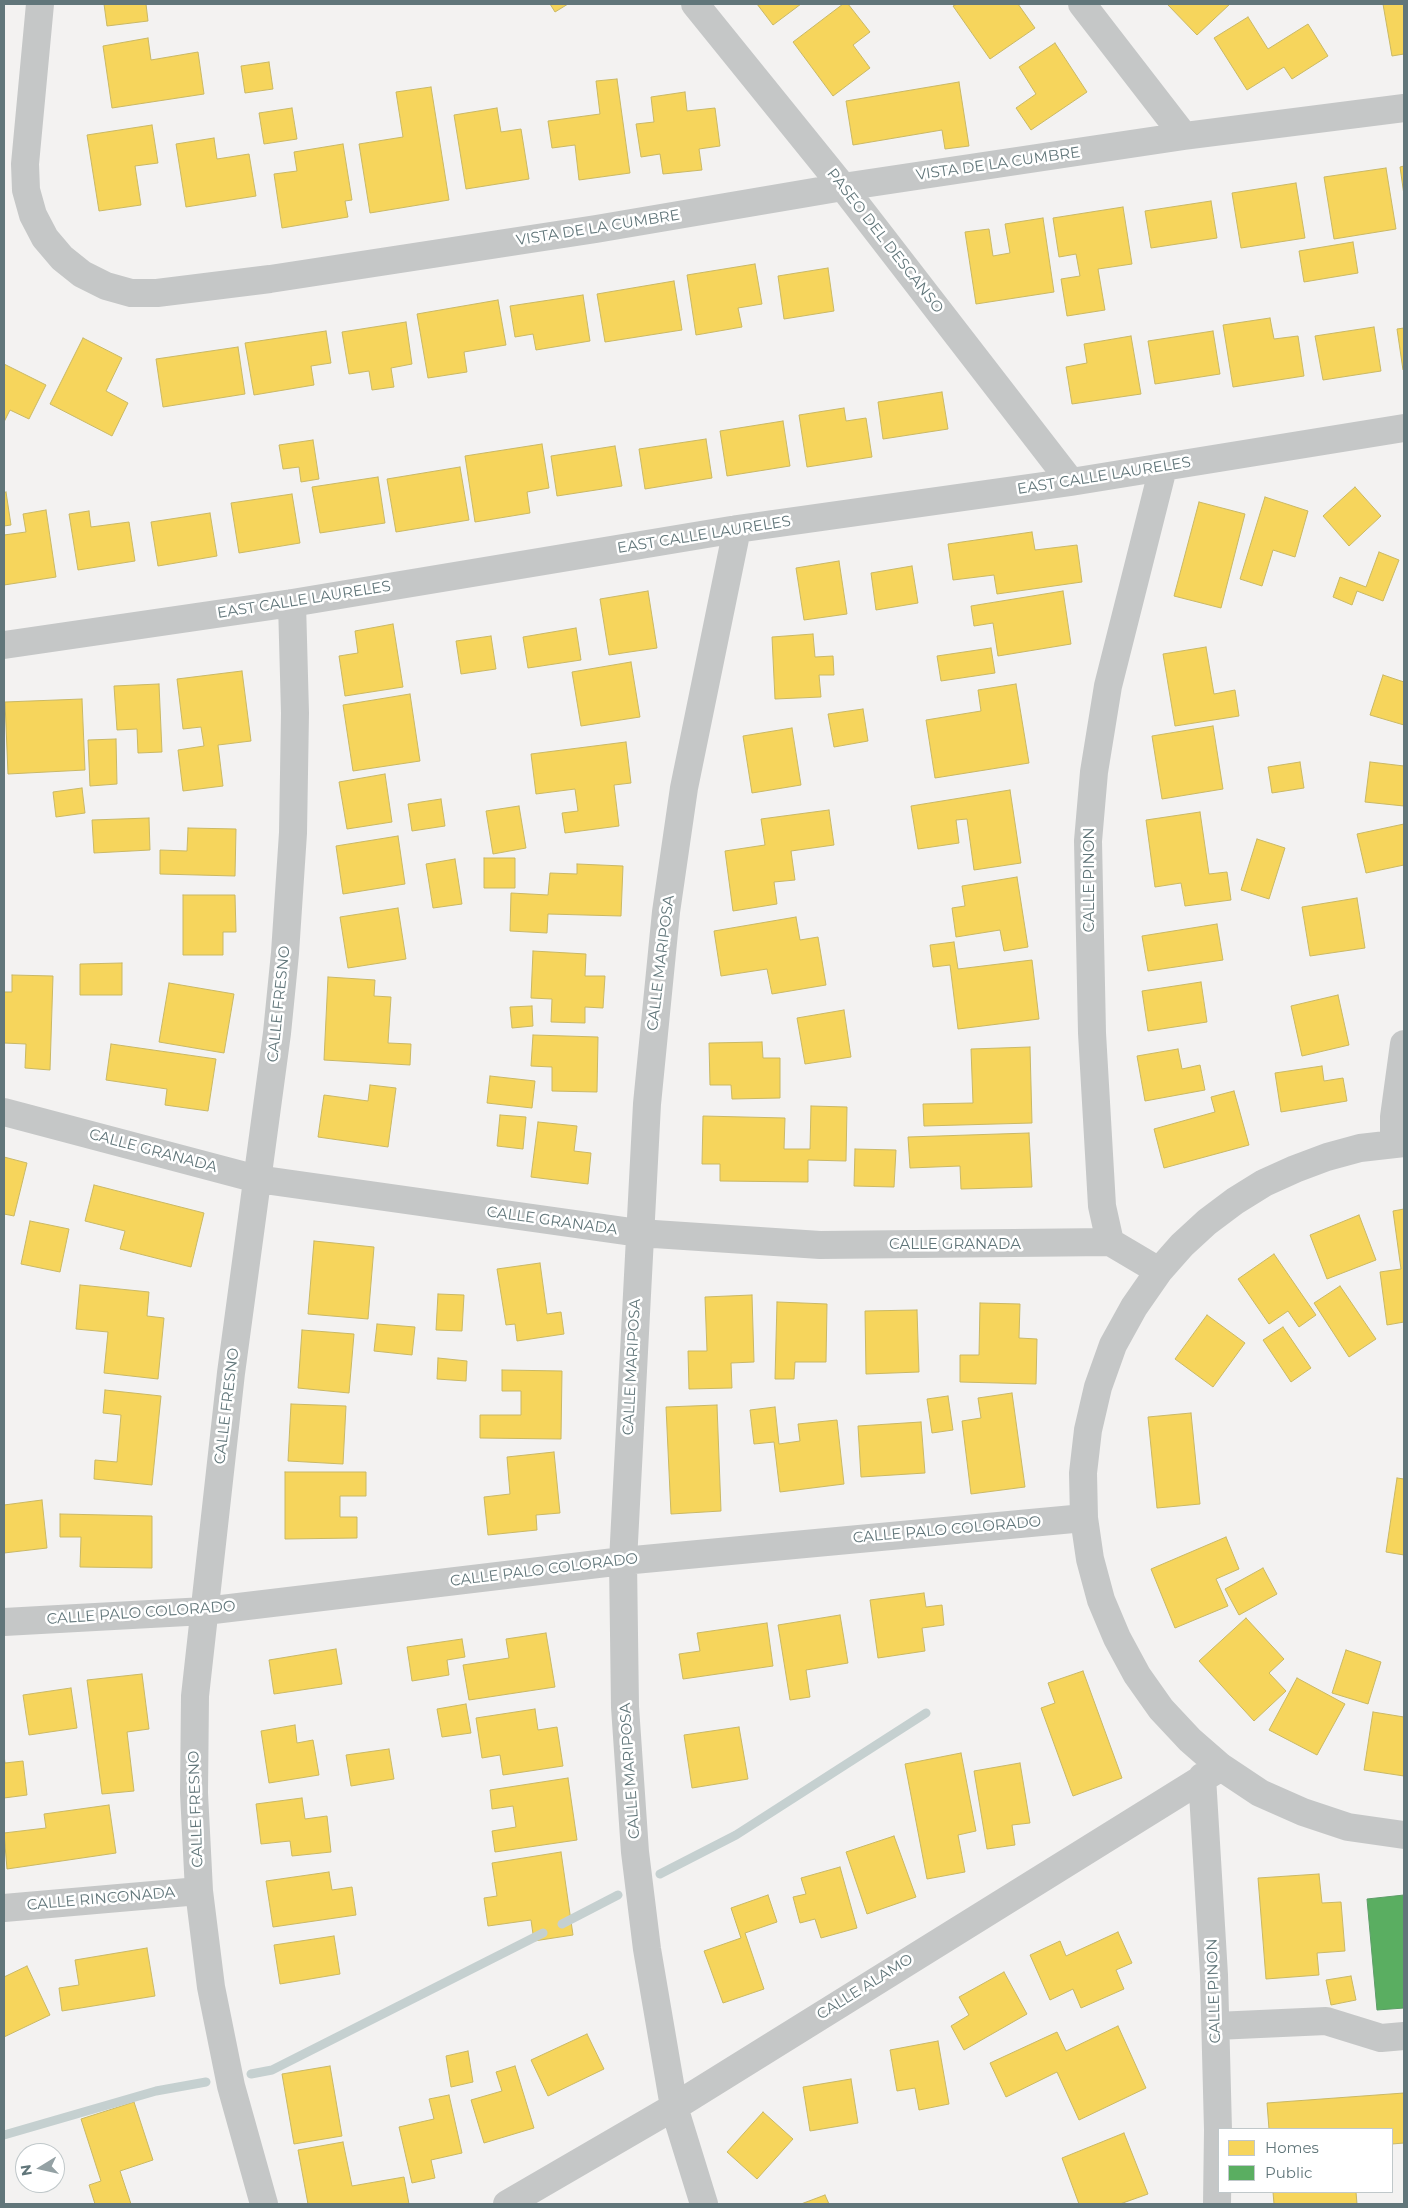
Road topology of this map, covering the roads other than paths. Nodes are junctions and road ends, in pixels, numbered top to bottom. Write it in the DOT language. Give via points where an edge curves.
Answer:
graph roads {
  1 [pos="40,4"];
  2 [pos="695,4"];
  3 [pos="1082,4"];
  4 [pos="1404,108"];
  5 [pos="1184,136"];
  6 [pos="843,187"];
  7 [pos="1404,428"];
  8 [pos="1162,468"];
  9 [pos="1071,482"];
  10 [pos="737,529"];
  11 [pos="292,603"];
  12 [pos="4,646"];
  13 [pos="1404,1044"];
  14 [pos="4,1112"];
  15 [pos="1399,1143"];
  16 [pos="258,1179"];
  17 [pos="639,1233"];
  18 [pos="1110,1242"];
  19 [pos="1159,1271"];
  20 [pos="1084,1518"];
  21 [pos="623,1561"];
  22 [pos="204,1611"];
  23 [pos="4,1622"];
  24 [pos="1212,1772"];
  25 [pos="1404,1835"];
  26 [pos="199,1891"];
  27 [pos="4,1908"];
  28 [pos="1216,2026"];
  29 [pos="1404,2036"];
  30 [pos="674,2107"];
  31 [pos="264,2204"];
  32 [pos="507,2204"];
  33 [pos="704,2204"];
  34 [pos="1217,2204"];
  1 -- 6 [label="street, VISTA DE LA CUMBRE" via="25,164 26,190 33,215 45,238 82,274 106,286 130,292 157,293 270,279"];
  2 -- 6 [label="street, PASEO DEL DESCANSO"];
  3 -- 5 [label="street"];
  4 -- 5 [label="street, VISTA DE LA CUMBRE"];
  5 -- 6 [label="street, VISTA DE LA CUMBRE"];
  6 -- 9 [label="street, PASEO DEL DESCANSO"];
  7 -- 8 [label="street, EAST CALLE LAURELES"];
  8 -- 9 [label="street, EAST CALLE LAURELES"];
  8 -- 18 [label="street, CALLE PINON" via="1108,686 1094,772 1088,841 1092,1043 1102,1206"];
  9 -- 10 [label="street, EAST CALLE LAURELES"];
  10 -- 11 [label="street, EAST CALLE LAURELES"];
  10 -- 17 [label="street, CALLE MARIPOSA" via="684,788 666,912 652,1040"];
  11 -- 12 [label="street, EAST CALLE LAURELES"];
  11 -- 16 [label="street, CALLE FRESNO" via="295,713 293,833 285,953"];
  13 -- 15 [label="street" via="1394,1116"];
  14 -- 16 [label="street, CALLE GRANADA"];
  15 -- 19 [label="street" via="1360,1148 1327,1157 1264,1183 1207,1222"];
  16 -- 17 [label="street, CALLE GRANADA"];
  16 -- 22 [label="street, CALLE FRESNO" via="231,1373"];
  17 -- 18 [label="street, CALLE GRANADA" via="820,1245"];
  17 -- 21 [label="street, CALLE MARIPOSA"];
  18 -- 19 [label="street"];
  19 -- 20 [label="street" via="1113,1345 1098,1387 1083,1473"];
  20 -- 21 [label="street, CALLE PALO COLORADO"];
  20 -- 24 [label="street" via="1090,1559 1116,1638 1161,1709 1190,1740"];
  21 -- 22 [label="street, CALLE PALO COLORADO"];
  21 -- 30 [label="street, CALLE MARIPOSA" via="625,1706 635,1852 647,1949"];
  22 -- 23 [label="street, CALLE PALO COLORADO"];
  22 -- 26 [label="street, CALLE FRESNO" via="195,1706 194,1793"];
  24 -- 25 [label="street" via="1303,1812 1348,1826"];
  24 -- 28 [label="street, CALLE PINON"];
  24 -- 30 [label="street, CALLE ALAMO"];
  26 -- 27 [label="street, CALLE RINCONADA"];
  26 -- 31 [label="street, CALLE FRESNO" via="211,1987 229,2078"];
  28 -- 29 [label="street" via="1326,2021 1381,2038"];
  28 -- 34 [label="street, CALLE PINON"];
  30 -- 32 [label="street, CALLE ALAMO"];
  30 -- 33 [label="street, CALLE MARIPOSA"];
}
